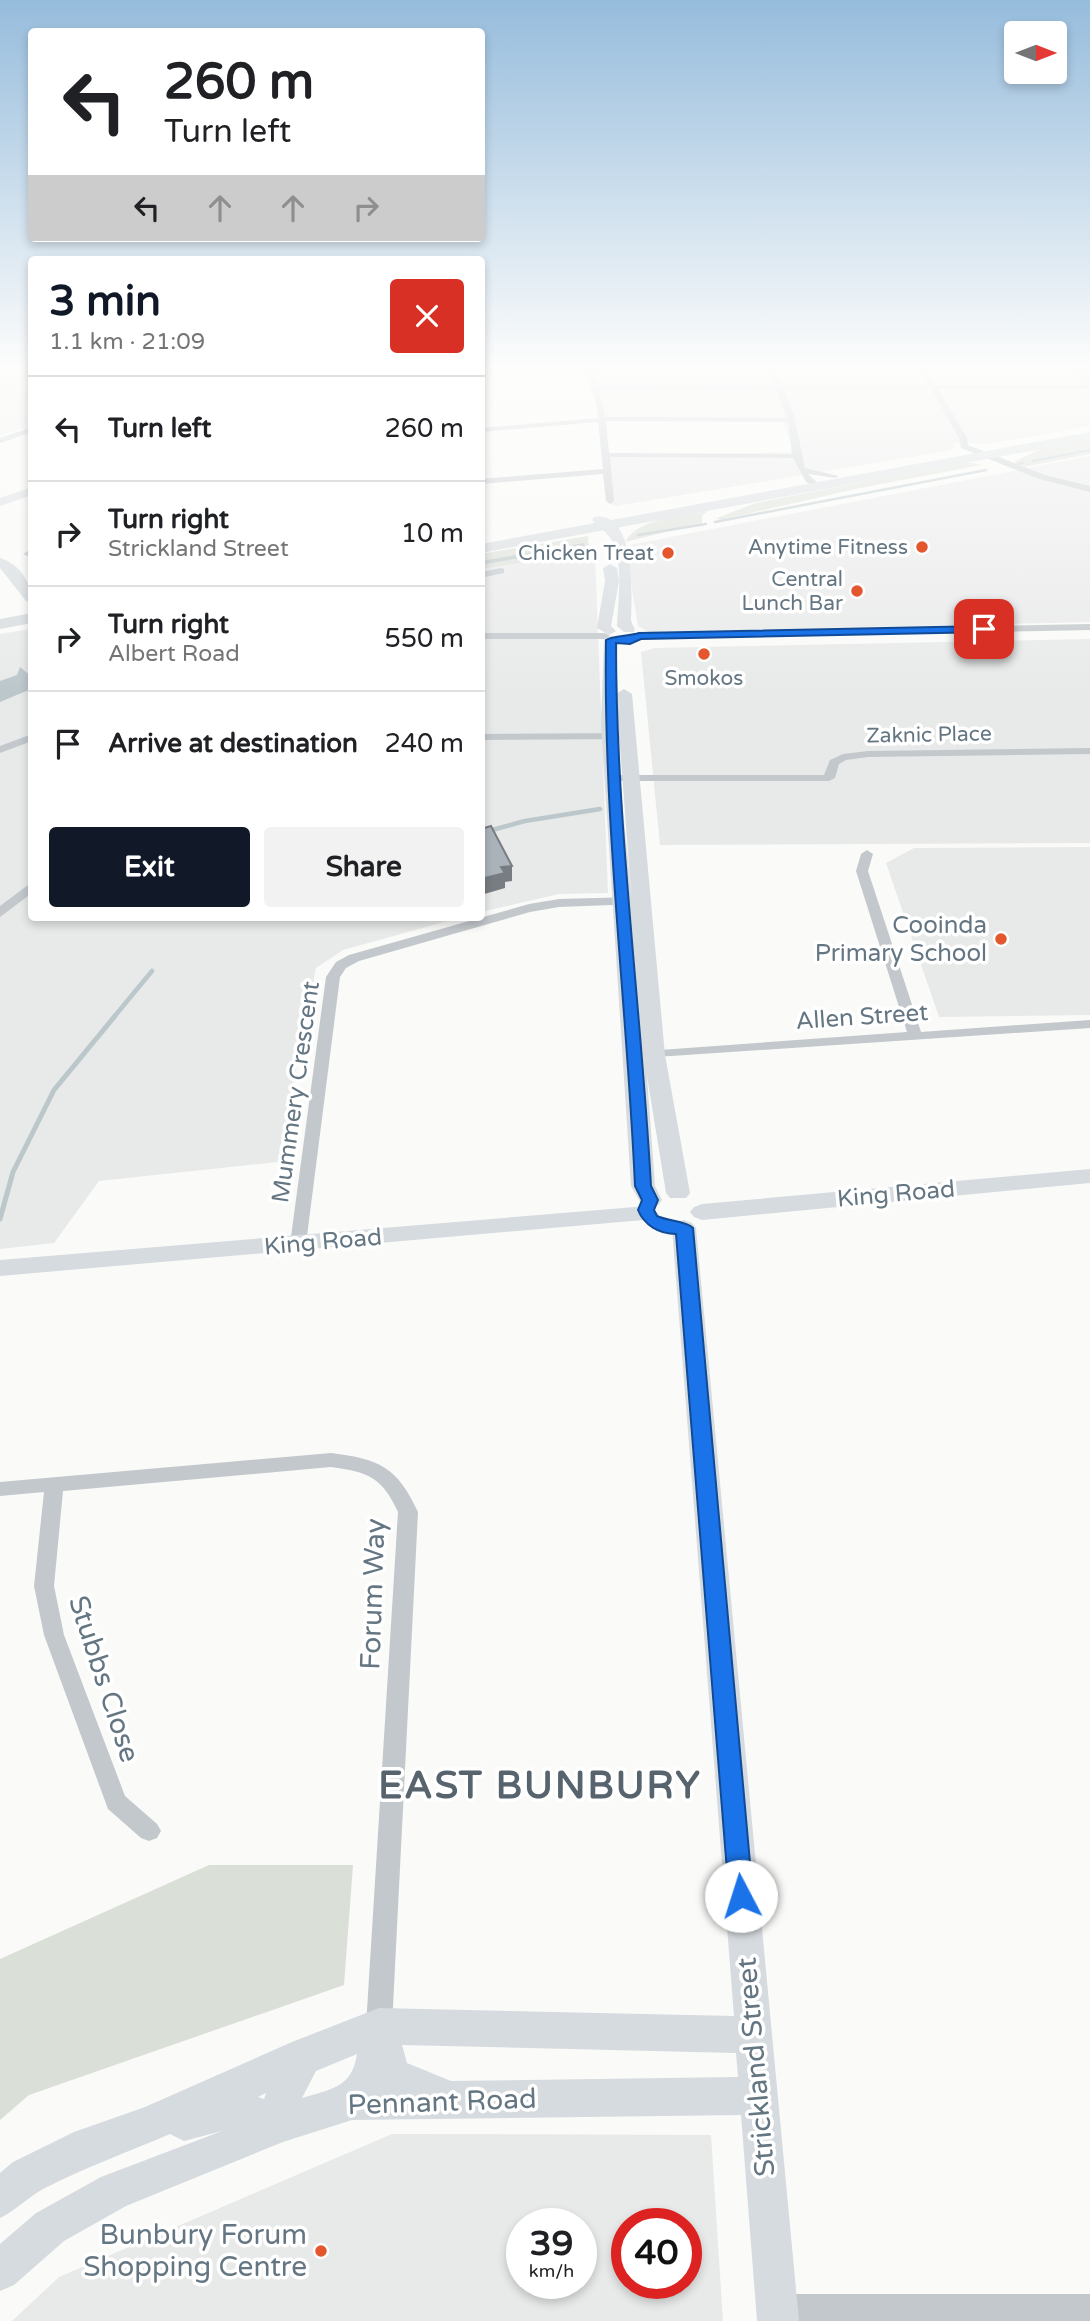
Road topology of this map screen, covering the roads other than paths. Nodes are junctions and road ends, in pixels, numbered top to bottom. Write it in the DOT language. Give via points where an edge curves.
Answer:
graph roads {
  1 [pos="535,477"];
  2 [pos="608,477"];
  3 [pos="820,477"];
  4 [pos="824,477"];
  5 [pos="1052,477"];
  6 [pos="809,479"];
  7 [pos="485,482"];
  8 [pos="1090,489"];
  9 [pos="28,492"];
  10 [pos="610,501"];
  11 [pos="2,502"];
  12 [pos="665,515"];
  13 [pos="606,531"];
  14 [pos="562,534"];
  15 [pos="485,541"];
  16 [pos="485,548"];
  17 [pos="3,564"];
  18 [pos="501,571"];
  19 [pos="485,574"];
  20 [pos="0,582"];
  21 [pos="28,583"];
  22 [pos="28,609"];
  23 [pos="28,611"];
  24 [pos="28,613"];
  25 [pos="0,614"];
  26 [pos="1090,627"];
  27 [pos="485,636"];
  28 [pos="619,636"];
  29 [pos="618,736"];
  30 [pos="485,737"];
  31 [pos="28,739"];
  32 [pos="0,750"];
  33 [pos="1090,751"];
  34 [pos="622,778"];
  35 [pos="867,854"];
  36 [pos="28,889"];
  37 [pos="621,901"];
  38 [pos="642,901"];
  39 [pos="0,913"];
  40 [pos="484,921"];
  41 [pos="485,921"];
  42 [pos="1090,1024"];
  43 [pos="915,1036"];
  44 [pos="645,1055"];
  45 [pos="1090,1176"];
  46 [pos="678,1193"];
  47 [pos="648,1207"];
  48 [pos="693,1220"];
  49 [pos="298,1244"];
  50 [pos="0,1268"];
  51 [pos="54,1487"];
  52 [pos="0,1489"];
  53 [pos="149,1831"];
  54 [pos="379,2026"];
  55 [pos="753,2035"];
  56 [pos="305,2055"];
  57 [pos="758,2096"];
  58 [pos="458,2099"];
  59 [pos="352,2101"];
  60 [pos="278,2125"];
  61 [pos="13,2187"];
  62 [pos="0,2271"];
  63 [pos="1090,2308"];
  64 [pos="777,2314"];
  1 -- 7 [label="street"];
  2 -- 10 [label="street"];
  3 -- 6 [label="main road"];
  4 -- 6 [label="main road"];
  5 -- 8 [label="street"];
  6 -- 12 [label="main road"];
  6 -- 13 [label="main road"];
  9 -- 11 [label="street"];
  12 -- 13 [label="main road"];
  13 -- 14 [label="main road"];
  13 -- 14 [label="main road"];
  13 -- 15 [label="main road"];
  13 -- 28 [label="street" via="625,581 624,626"];
  13 -- 28 [label="street" via="612,581 604,628"];
  14 -- 16 [label="main road"];
  17 -- 21 [label="main road"];
  17 -- 22 [label="main road"];
  18 -- 19 [label="street"];
  20 -- 23 [label="main road"];
  24 -- 25 [label="main road"];
  26 -- 28 [label="street"];
  27 -- 28 [label="street"];
  28 -- 29 [label="street"];
  29 -- 30 [label="street"];
  29 -- 34 [label="street"];
  31 -- 32 [label="street"];
  33 -- 34 [label="street, Zaknic Place" via="868,754 834,762 829,778"];
  34 -- 37 [label="street"];
  34 -- 38 [label="street"];
  35 -- 43 [label="street" via="862,871"];
  36 -- 39 [label="street"];
  37 -- 38 [label="street, Mummery Crescent"];
  37 -- 41 [label="street, Mummery Crescent" via="559,903"];
  37 -- 44 [label="street"];
  38 -- 44 [label="street"];
  40 -- 49 [label="street, Mummery Crescent" via="354,958 341,965 333,978"];
  42 -- 43 [label="street, Allen Street"];
  43 -- 44 [label="street, Allen Street"];
  44 -- 46 [label="street"];
  44 -- 47 [label="street" via="643,1186"];
  45 -- 48 [label="street, King Road"];
  46 -- 47 [label="street, King Road" via="659,1195"];
  46 -- 48 [label="street" via="692,1198"];
  47 -- 48 [label="street" via="661,1226"];
  47 -- 49 [label="street, King Road"];
  48 -- 55 [label="street, Strickland Street"];
  49 -- 50 [label="street, King Road"];
  51 -- 52 [label="street, Forum Way"];
  51 -- 53 [label="street, Stubbs Close" via="44,1586 54,1635 116,1802"];
  51 -- 54 [label="street, Forum Way" via="331,1460 366,1464 397,1485 408,1512"];
  54 -- 55 [label="street"];
  54 -- 56 [label="street"];
  54 -- 58 [label="street" via="392,2075 418,2089"];
  54 -- 59 [label="street" via="372,2080"];
  55 -- 57 [label="street, Strickland Street"];
  56 -- 60 [label="street" via="284,2094"];
  56 -- 61 [label="street" via="88,2146"];
  57 -- 58 [label="street, Pennant Road"];
  57 -- 64 [label="street, Strickland Street"];
  58 -- 59 [label="street, Pennant Road"];
  59 -- 60 [label="street, Pennant Road"];
  60 -- 61 [label="street" via="236,2109 210,2114"];
  60 -- 62 [label="street, Pennant Road" via="115,2190 50,2227"];
  63 -- 64 [label="street"];
}
